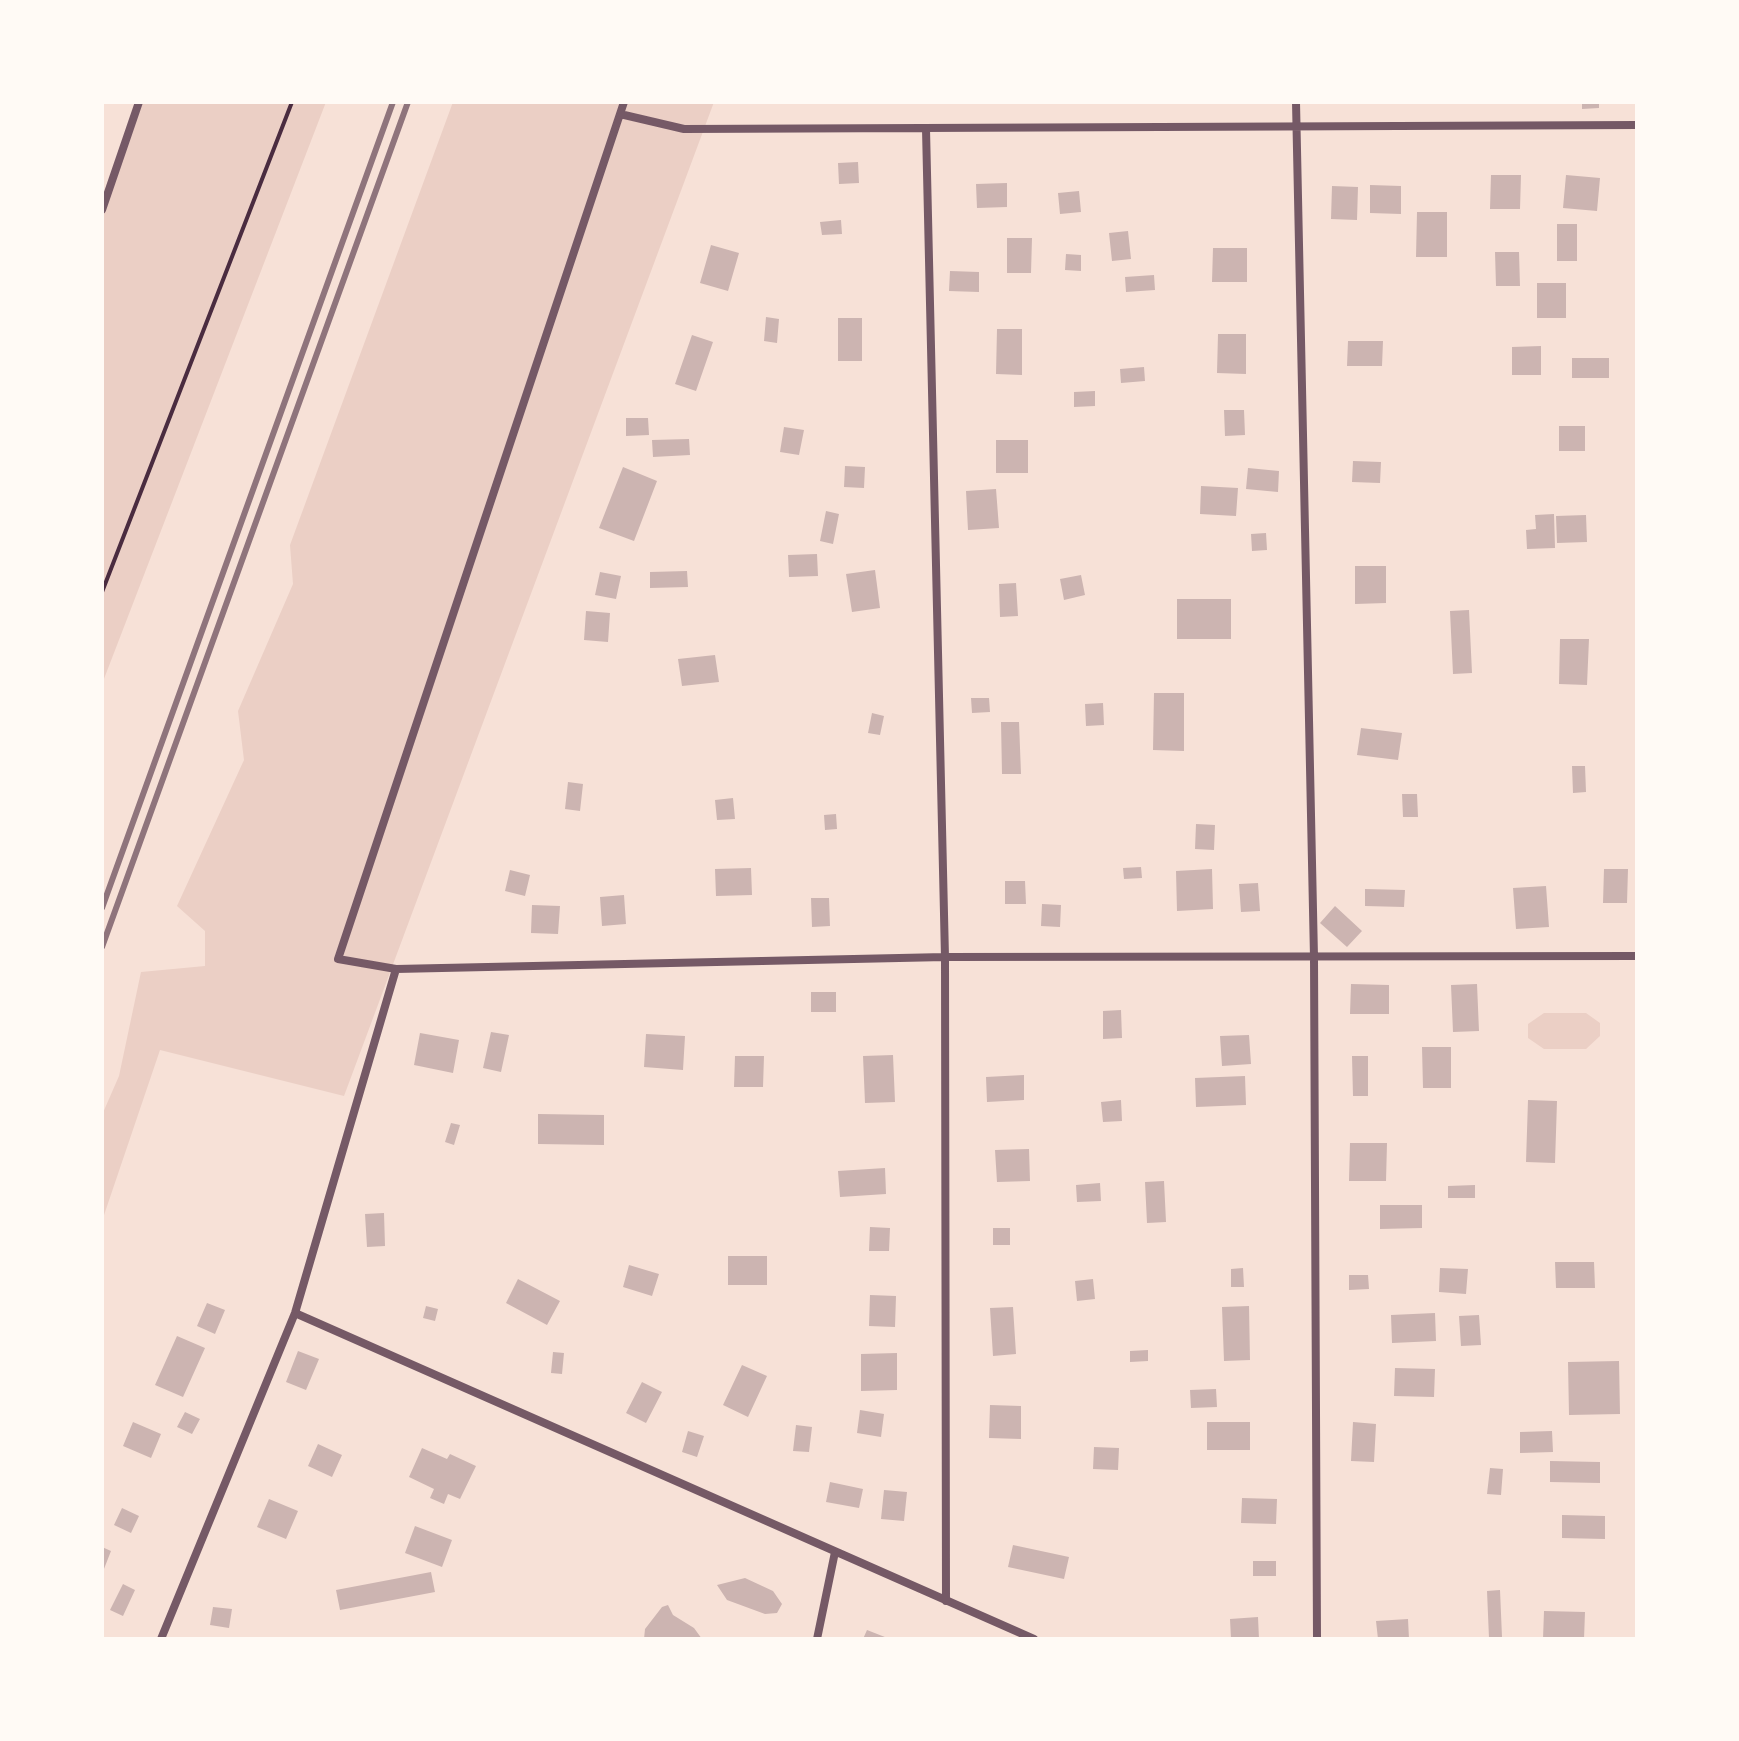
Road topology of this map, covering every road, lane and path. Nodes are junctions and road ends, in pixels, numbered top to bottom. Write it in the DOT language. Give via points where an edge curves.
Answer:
graph roads {
  1 [pos="139,102"];
  2 [pos="292,102"];
  3 [pos="624,102"];
  4 [pos="1296,102"];
  5 [pos="620,114"];
  6 [pos="1637,125"];
  7 [pos="926,129"];
  8 [pos="1296,129"];
  9 [pos="102,210"];
  10 [pos="102,592"];
  11 [pos="1637,956"];
  12 [pos="945,957"];
  13 [pos="1314,957"];
  14 [pos="396,969"];
  15 [pos="295,1313"];
  16 [pos="835,1552"];
  17 [pos="946,1601"];
  18 [pos="161,1639"];
  19 [pos="817,1639"];
  20 [pos="1034,1639"];
  21 [pos="1317,1639"];
  1 -- 9 [label="street"];
  2 -- 10 [label="path"];
  3 -- 5 [label="street"];
  4 -- 8 [label="street"];
  5 -- 7 [label="street" via="684,129"];
  5 -- 14 [label="street" via="338,959"];
  6 -- 8 [label="street"];
  7 -- 8 [label="street"];
  7 -- 12 [label="street"];
  8 -- 13 [label="street"];
  11 -- 13 [label="street"];
  12 -- 13 [label="street"];
  12 -- 14 [label="street"];
  12 -- 17 [label="street"];
  13 -- 21 [label="street"];
  14 -- 15 [label="street"];
  15 -- 16 [label="street"];
  15 -- 18 [label="street"];
  16 -- 17 [label="street"];
  16 -- 19 [label="street"];
  17 -- 20 [label="street"];
}
